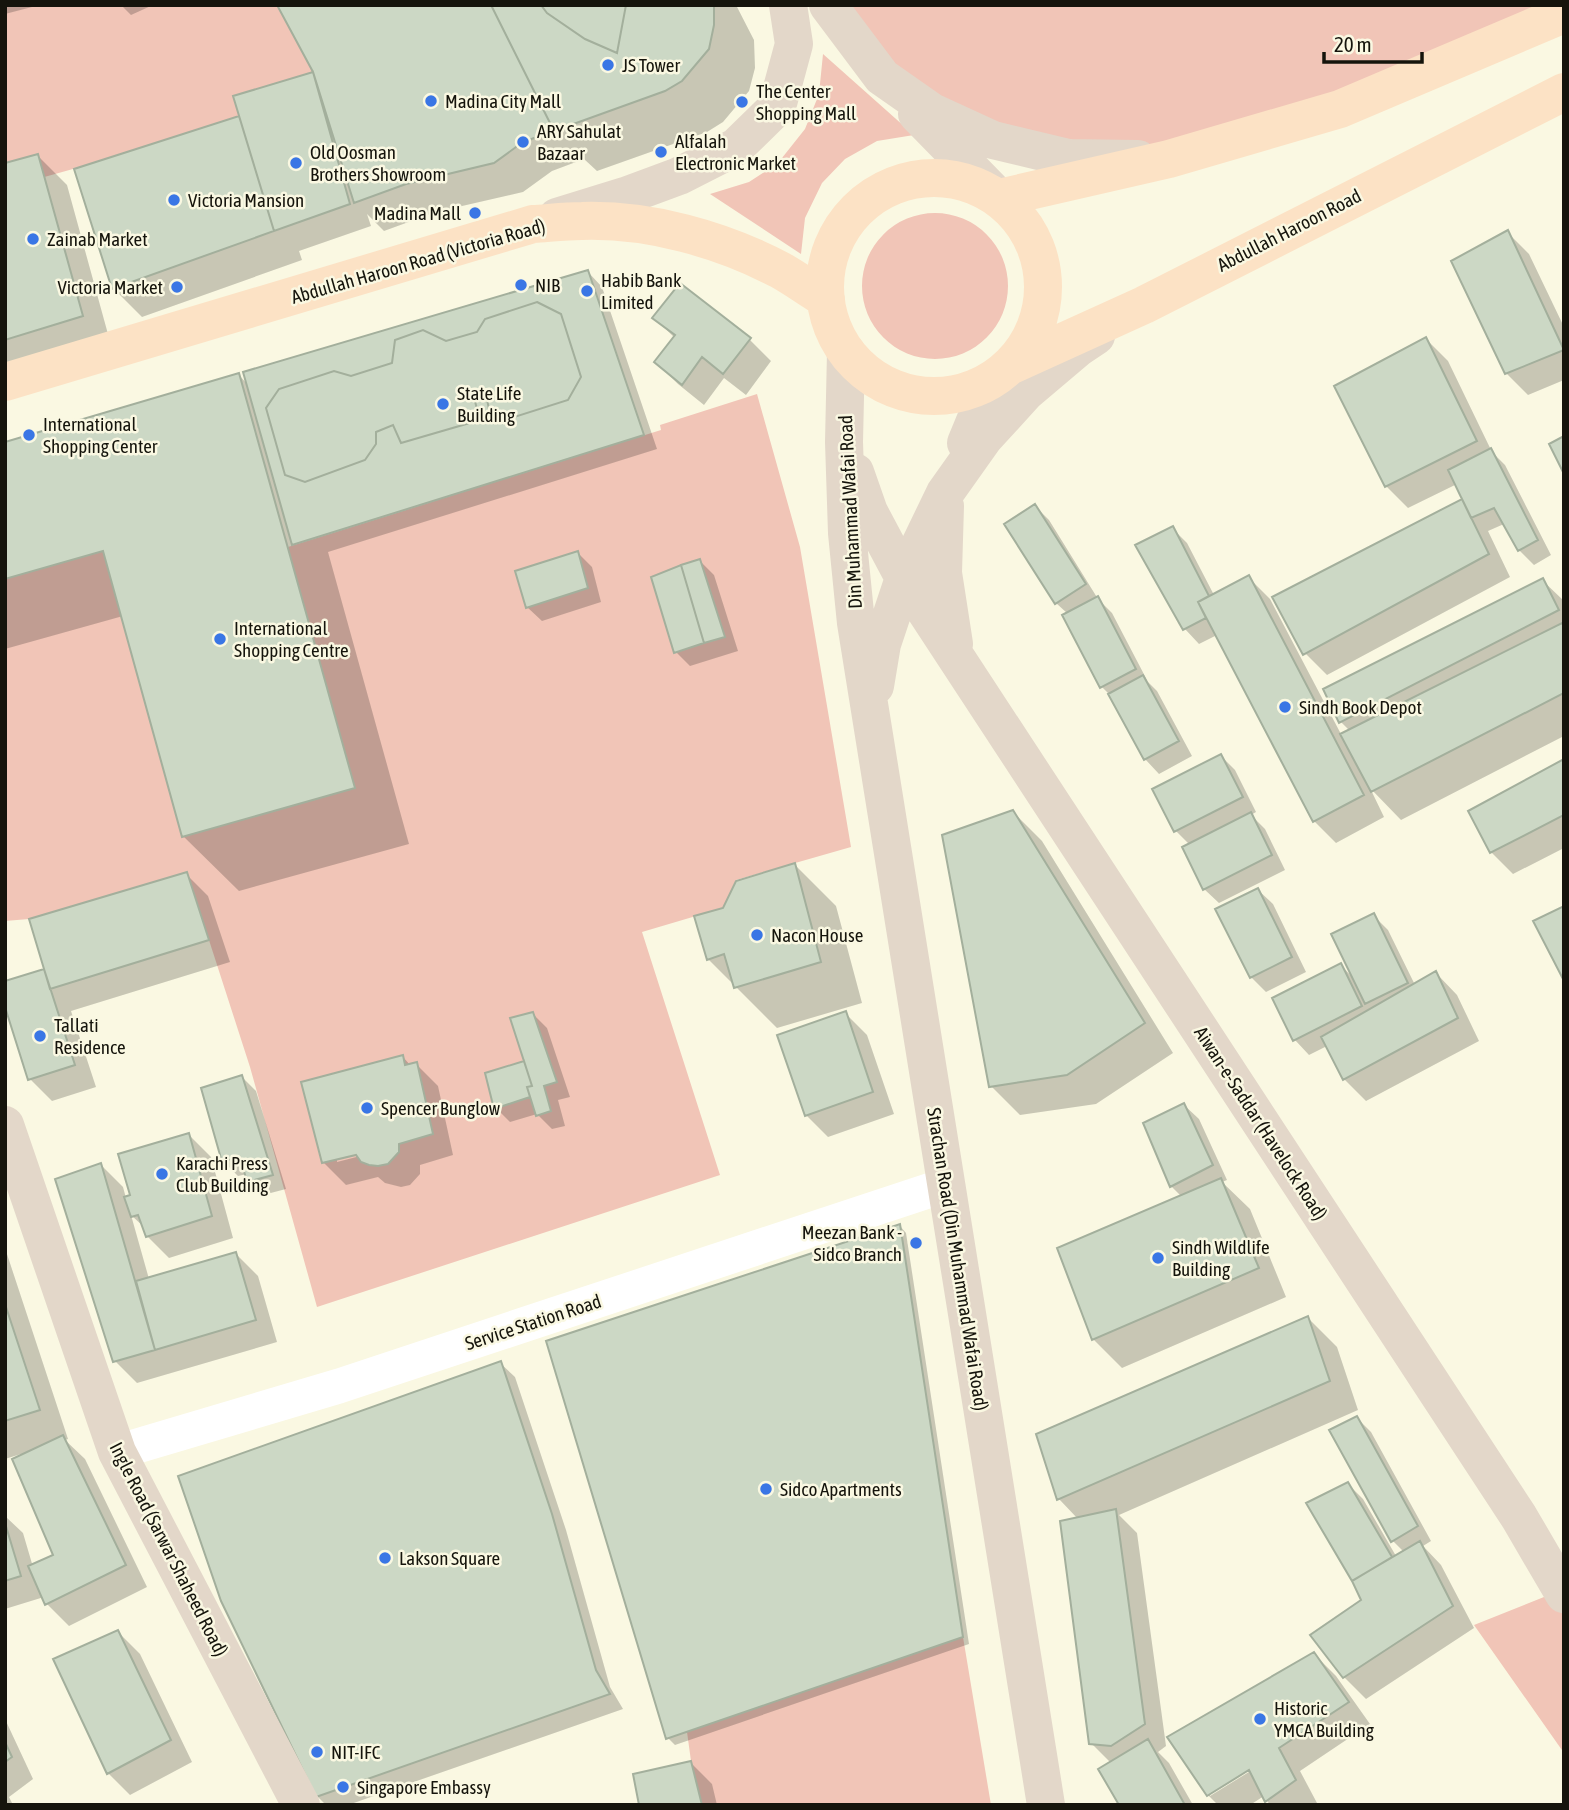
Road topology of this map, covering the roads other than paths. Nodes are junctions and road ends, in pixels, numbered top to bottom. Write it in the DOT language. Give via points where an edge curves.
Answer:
graph roads {
  1 [pos="788,5"];
  2 [pos="828,5"];
  3 [pos="1564,14"];
  4 [pos="882,77"];
  5 [pos="1564,92"];
  6 [pos="1169,159"];
  7 [pos="999,198"];
  8 [pos="533,224"];
  9 [pos="826,299"];
  10 [pos="1144,305"];
  11 [pos="846,352"];
  12 [pos="1002,372"];
  13 [pos="5,382"];
  14 [pos="844,442"];
  15 [pos="945,493"];
  16 [pos="904,578"];
  17 [pos="956,655"];
  18 [pos="870,712"];
  19 [pos="5,1125"];
  20 [pos="946,1185"];
  21 [pos="117,1452"];
  22 [pos="1564,1594"];
  23 [pos="301,1805"];
  24 [pos="1046,1805"];
  1 -- 8 [label="main road" via="794,44 777,107 736,147 679,176"];
  2 -- 4 [label="main road"];
  3 -- 6 [label="main road" via="1340,109"];
  4 -- 6 [label="main road" via="932,112 993,140 1068,158"];
  4 -- 7 [label="main road"];
  5 -- 10 [label="main road, Abdullah Haroon Road"];
  6 -- 7 [label="main road"];
  7 -- 9 [label="main road" via="980,184 933,178 889,187 869,199 839,233 830,254"];
  7 -- 12 [label="main road" via="1030,234 1043,279 1037,325 1026,346"];
  8 -- 9 [label="main road, Abdullah Haroon Road (Victoria Road)" via="584,220 688,234 736,250"];
  8 -- 13 [label="main road, Abdullah Haroon Road (Victoria Road)"];
  9 -- 11 [label="main road"];
  10 -- 12 [label="main road, Abdullah Haroon Road"];
  10 -- 15 [label="main road" via="1077,348 1026,392 984,438"];
  11 -- 12 [label="main road" via="880,383 924,396 970,391"];
  11 -- 14 [label="main road, Din Muhammad Wafai Road"];
  12 -- 15 [label="main road"];
  14 -- 16 [label="main road, Aiwan-e-Saddar (Havelock Road)" via="869,512"];
  14 -- 18 [label="main road, Din Muhammad Wafai Road" via="847,533"];
  15 -- 16 [label="main road"];
  15 -- 17 [label="main road" via="943,573"];
  16 -- 17 [label="main road, Aiwan-e-Saddar (Havelock Road)"];
  16 -- 18 [label="main road" via="882,643"];
  17 -- 22 [label="main road, Aiwan-e-Saddar (Havelock Road)" via="1519,1517"];
  18 -- 20 [label="main road, Strachan Road (Din Muhammad Wafai Road)"];
  19 -- 21 [label="main road, Ingle Road (Sarwar Shaheed Road)"];
  20 -- 21 [label="street, Service Station Road" via="339,1386"];
  20 -- 24 [label="main road, Strachan Road (Din Muhammad Wafai Road)"];
  21 -- 23 [label="main road, Ingle Road (Sarwar Shaheed Road)"];
}
